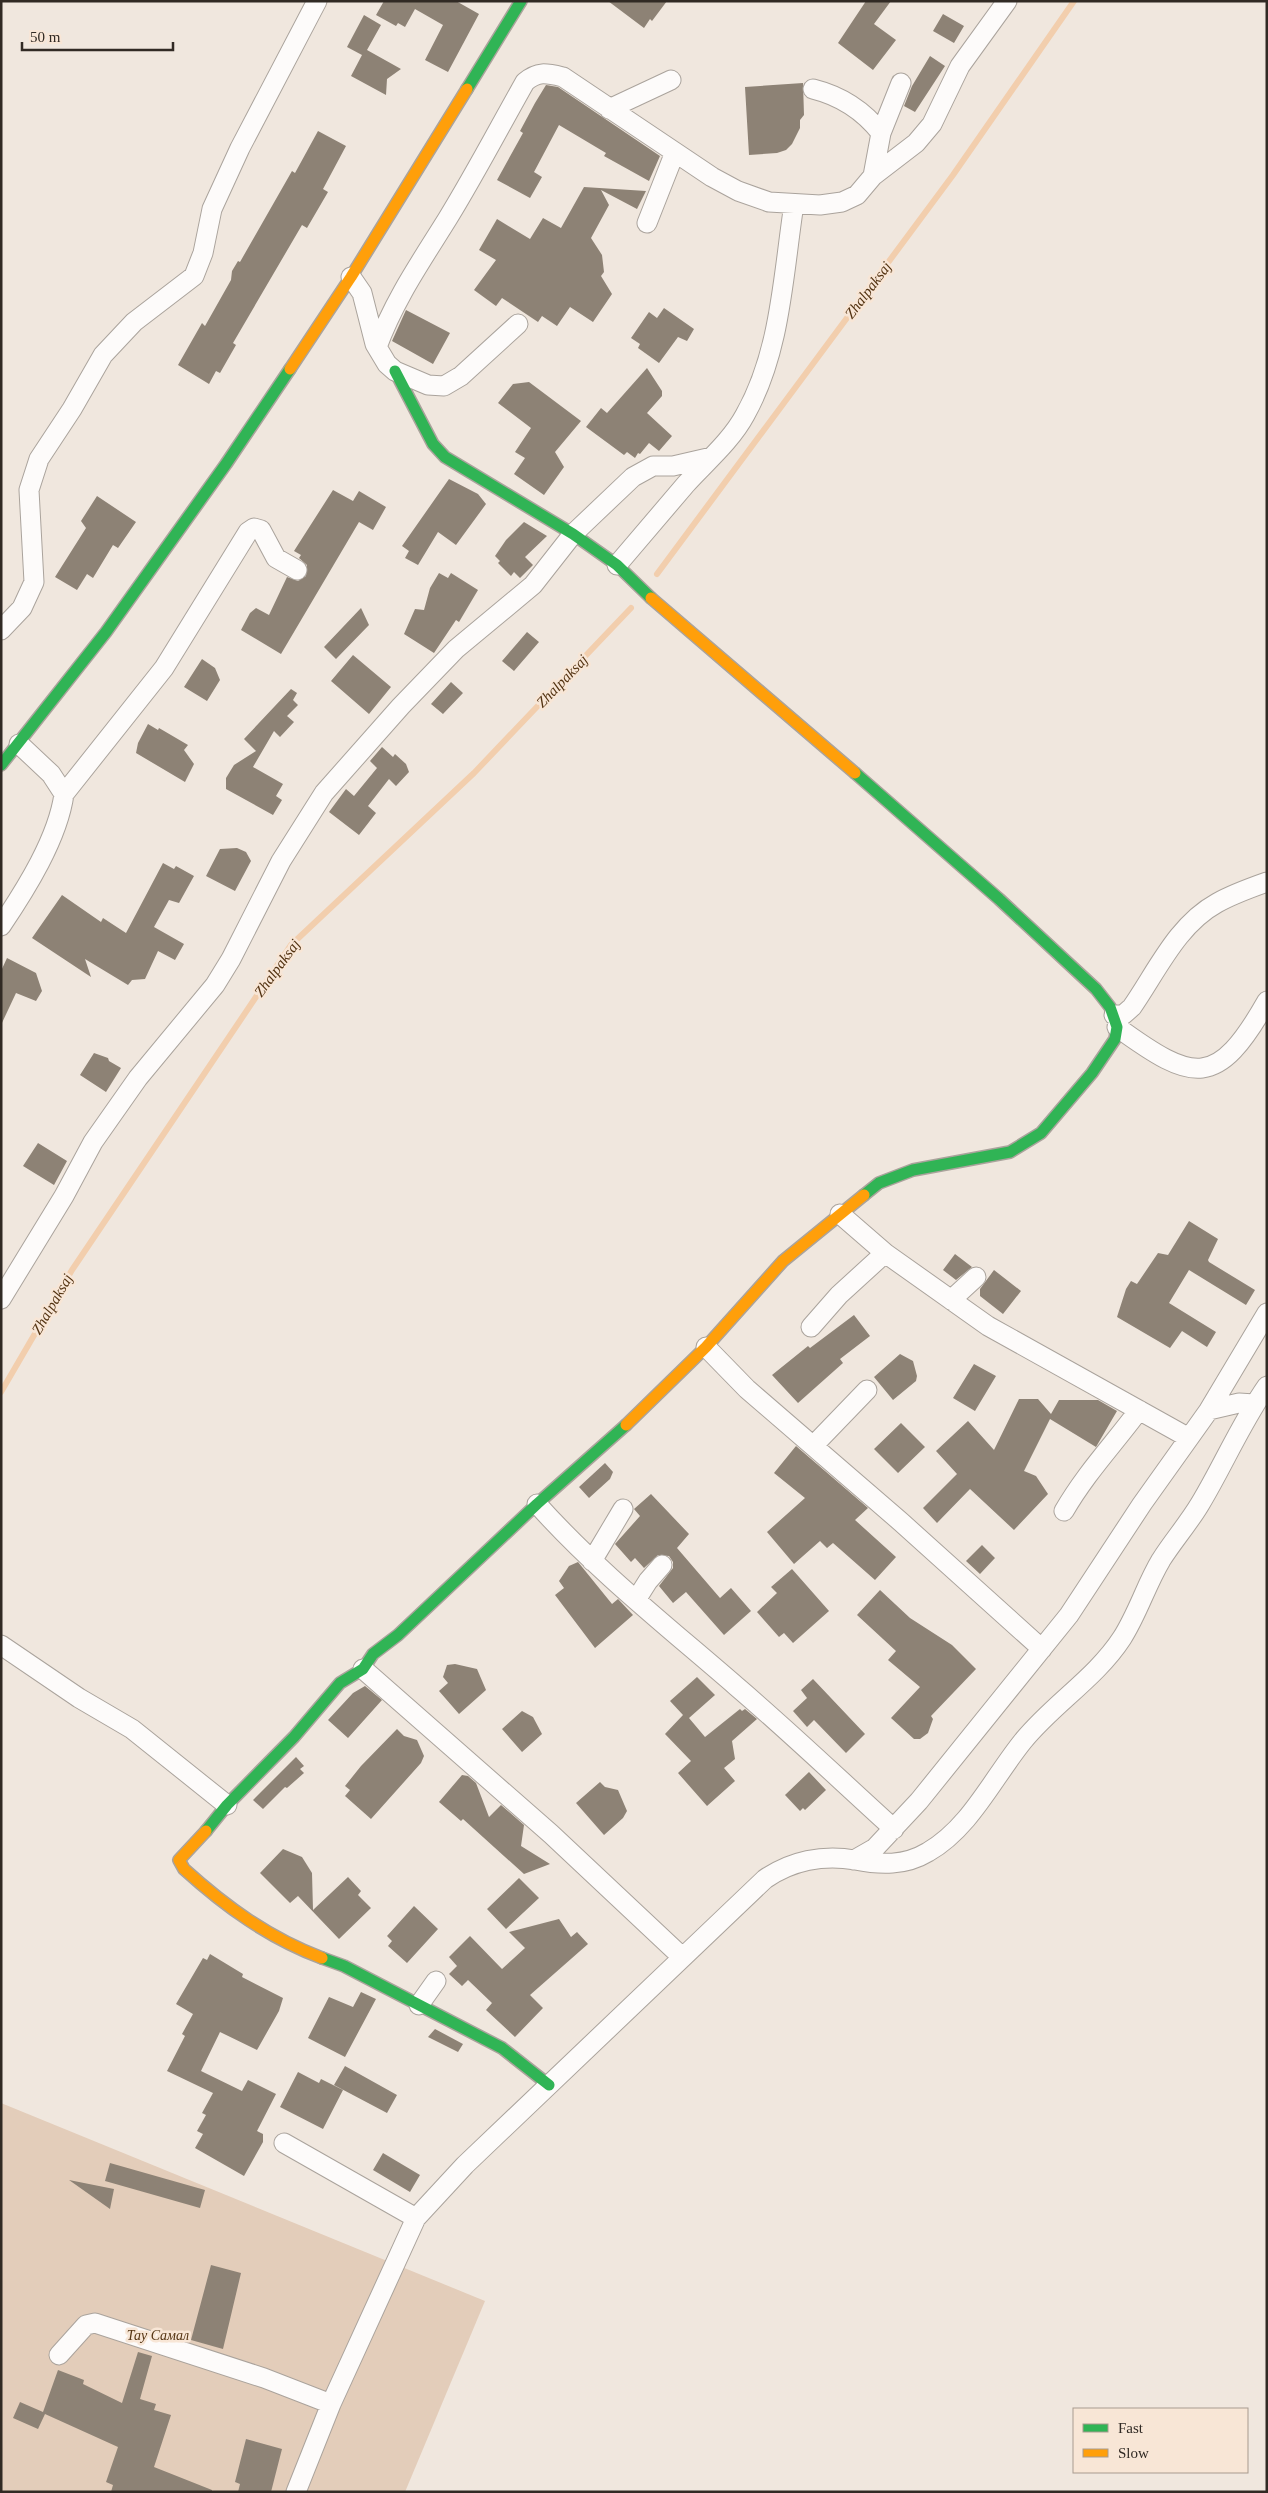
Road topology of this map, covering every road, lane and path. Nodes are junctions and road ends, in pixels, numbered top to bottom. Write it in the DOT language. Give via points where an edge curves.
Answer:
graph roads {
  1 [pos="317,1"];
  2 [pos="521,1"];
  3 [pos="1007,1"];
  4 [pos="671,80"];
  5 [pos="901,83"];
  6 [pos="813,89"];
  7 [pos="609,109"];
  8 [pos="881,133"];
  9 [pos="675,152"];
  10 [pos="873,176"];
  11 [pos="794,204"];
  12 [pos="647,223"];
  13 [pos="351,277"];
  14 [pos="518,324"];
  15 [pos="377,347"];
  16 [pos="396,371"];
  17 [pos="712,457"];
  18 [pos="573,534"];
  19 [pos="617,566"];
  20 [pos="297,570"];
  21 [pos="1,630"];
  22 [pos="19,744"];
  23 [pos="1,765"];
  24 [pos="64,794"];
  25 [pos="1267,882"];
  26 [pos="1,926"];
  27 [pos="1267,1000"];
  28 [pos="1116,1021"];
  29 [pos="840,1214"];
  30 [pos="885,1253"];
  31 [pos="976,1277"];
  32 [pos="1,1298"];
  33 [pos="951,1300"];
  34 [pos="1267,1313"];
  35 [pos="811,1327"];
  36 [pos="706,1347"];
  37 [pos="1267,1386"];
  38 [pos="867,1390"];
  39 [pos="1254,1404"];
  40 [pos="1139,1410"];
  41 [pos="1210,1410"];
  42 [pos="1189,1438"];
  43 [pos="813,1446"];
  44 [pos="537,1504"];
  45 [pos="623,1509"];
  46 [pos="1064,1511"];
  47 [pos="592,1561"];
  48 [pos="662,1566"];
  49 [pos="636,1600"];
  50 [pos="1,1645"];
  51 [pos="1042,1649"];
  52 [pos="363,1669"];
  53 [pos="227,1805"];
  54 [pos="894,1829"];
  55 [pos="854,1860"];
  56 [pos="682,1957"];
  57 [pos="436,1981"];
  58 [pos="419,2005"];
  59 [pos="549,2085"];
  60 [pos="284,2143"];
  61 [pos="416,2218"];
  62 [pos="59,2355"];
  63 [pos="330,2404"];
  64 [pos="296,2492"];
  1 -- 21 [label="street" via="216,200 194,276 134,322 103,355 39,459 29,490 34,582 22,608"];
  2 -- 13 [label="street"];
  3 -- 10 [label="street" via="960,66 932,124 916,143"];
  4 -- 7 [label="street"];
  5 -- 8 [label="street"];
  6 -- 8 [label="street" via="844,100"];
  7 -- 9 [label="street"];
  7 -- 15 [label="street" via="563,77 542,72 524,82 463,193 386,321"];
  8 -- 10 [label="street"];
  9 -- 11 [label="street" via="738,191 769,202"];
  9 -- 12 [label="street"];
  10 -- 11 [label="street" via="857,195 842,202"];
  11 -- 17 [label="street" via="780,306 766,366 744,417"];
  13 -- 15 [label="street" via="362,293"];
  13 -- 22 [label="street" via="166,550"];
  14 -- 16 [label="street" via="461,376 444,386 428,385"];
  15 -- 16 [label="street" via="387,364"];
  16 -- 18 [label="street" via="433,444 445,457"];
  17 -- 18 [label="street" via="643,470"];
  17 -- 19 [label="street"];
  18 -- 19 [label="street"];
  18 -- 32 [label="street" via="533,585 456,649 324,793 281,861 215,986 138,1078 92,1142 64,1196"];
  19 -- 28 [label="street" via="992,893 1096,989"];
  20 -- 24 [label="street" via="276,558 261,530 254,528 248,532 164,668"];
  22 -- 23 [label="street"];
  22 -- 24 [label="street" via="51,774"];
  24 -- 26 [label="street" via="62,812 52,835"];
  25 -- 28 [label="street" via="1215,904 1192,922 1173,944 1132,1007"];
  27 -- 28 [label="street" via="1230,1055 1206,1068 1180,1066 1151,1050"];
  28 -- 29 [label="street" via="1115,1039 1041,1133 1010,1152 896,1175 879,1183"];
  29 -- 30 [label="street"];
  29 -- 36 [label="street" via="783,1262"];
  30 -- 33 [label="street"];
  30 -- 35 [label="street" via="839,1295"];
  31 -- 33 [label="street"];
  33 -- 40 [label="street" via="996,1331"];
  34 -- 41 [label="street"];
  36 -- 43 [label="street"];
  36 -- 44 [label="street" via="631,1422"];
  37 -- 39 [label="street"];
  38 -- 43 [label="street"];
  39 -- 41 [label="street" via="1239,1403"];
  39 -- 55 [label="street" via="1199,1506 1160,1561 1121,1639 1095,1671 1024,1740 963,1823 927,1853 907,1861 884,1865"];
  40 -- 42 [label="street"];
  40 -- 46 [label="street" via="1089,1471"];
  41 -- 42 [label="street"];
  42 -- 51 [label="street" via="1069,1615"];
  43 -- 51 [label="street"];
  44 -- 47 [label="street"];
  44 -- 52 [label="street" via="365,1663"];
  45 -- 47 [label="street"];
  47 -- 49 [label="street"];
  48 -- 49 [label="street"];
  49 -- 54 [label="street" via="766,1712"];
  50 -- 53 [label="street" via="79,1698 108,1713"];
  51 -- 54 [label="street" via="954,1761"];
  52 -- 53 [label="street" via="340,1683 294,1737"];
  52 -- 56 [label="street" via="551,1834"];
  53 -- 58 [label="street" via="179,1860 184,1869 244,1919 265,1932 344,1966"];
  54 -- 55 [label="street" via="875,1848"];
  55 -- 56 [label="street" via="817,1859 780,1869"];
  56 -- 59 [label="street"];
  57 -- 58 [label="street"];
  58 -- 59 [label="street" via="502,2048"];
  59 -- 61 [label="street" via="465,2165"];
  60 -- 61 [label="street"];
  61 -- 63 [label="street"];
  62 -- 63 [label="street" via="86,2325 95,2323 121,2340 264,2378"];
  63 -- 64 [label="street"];
}
